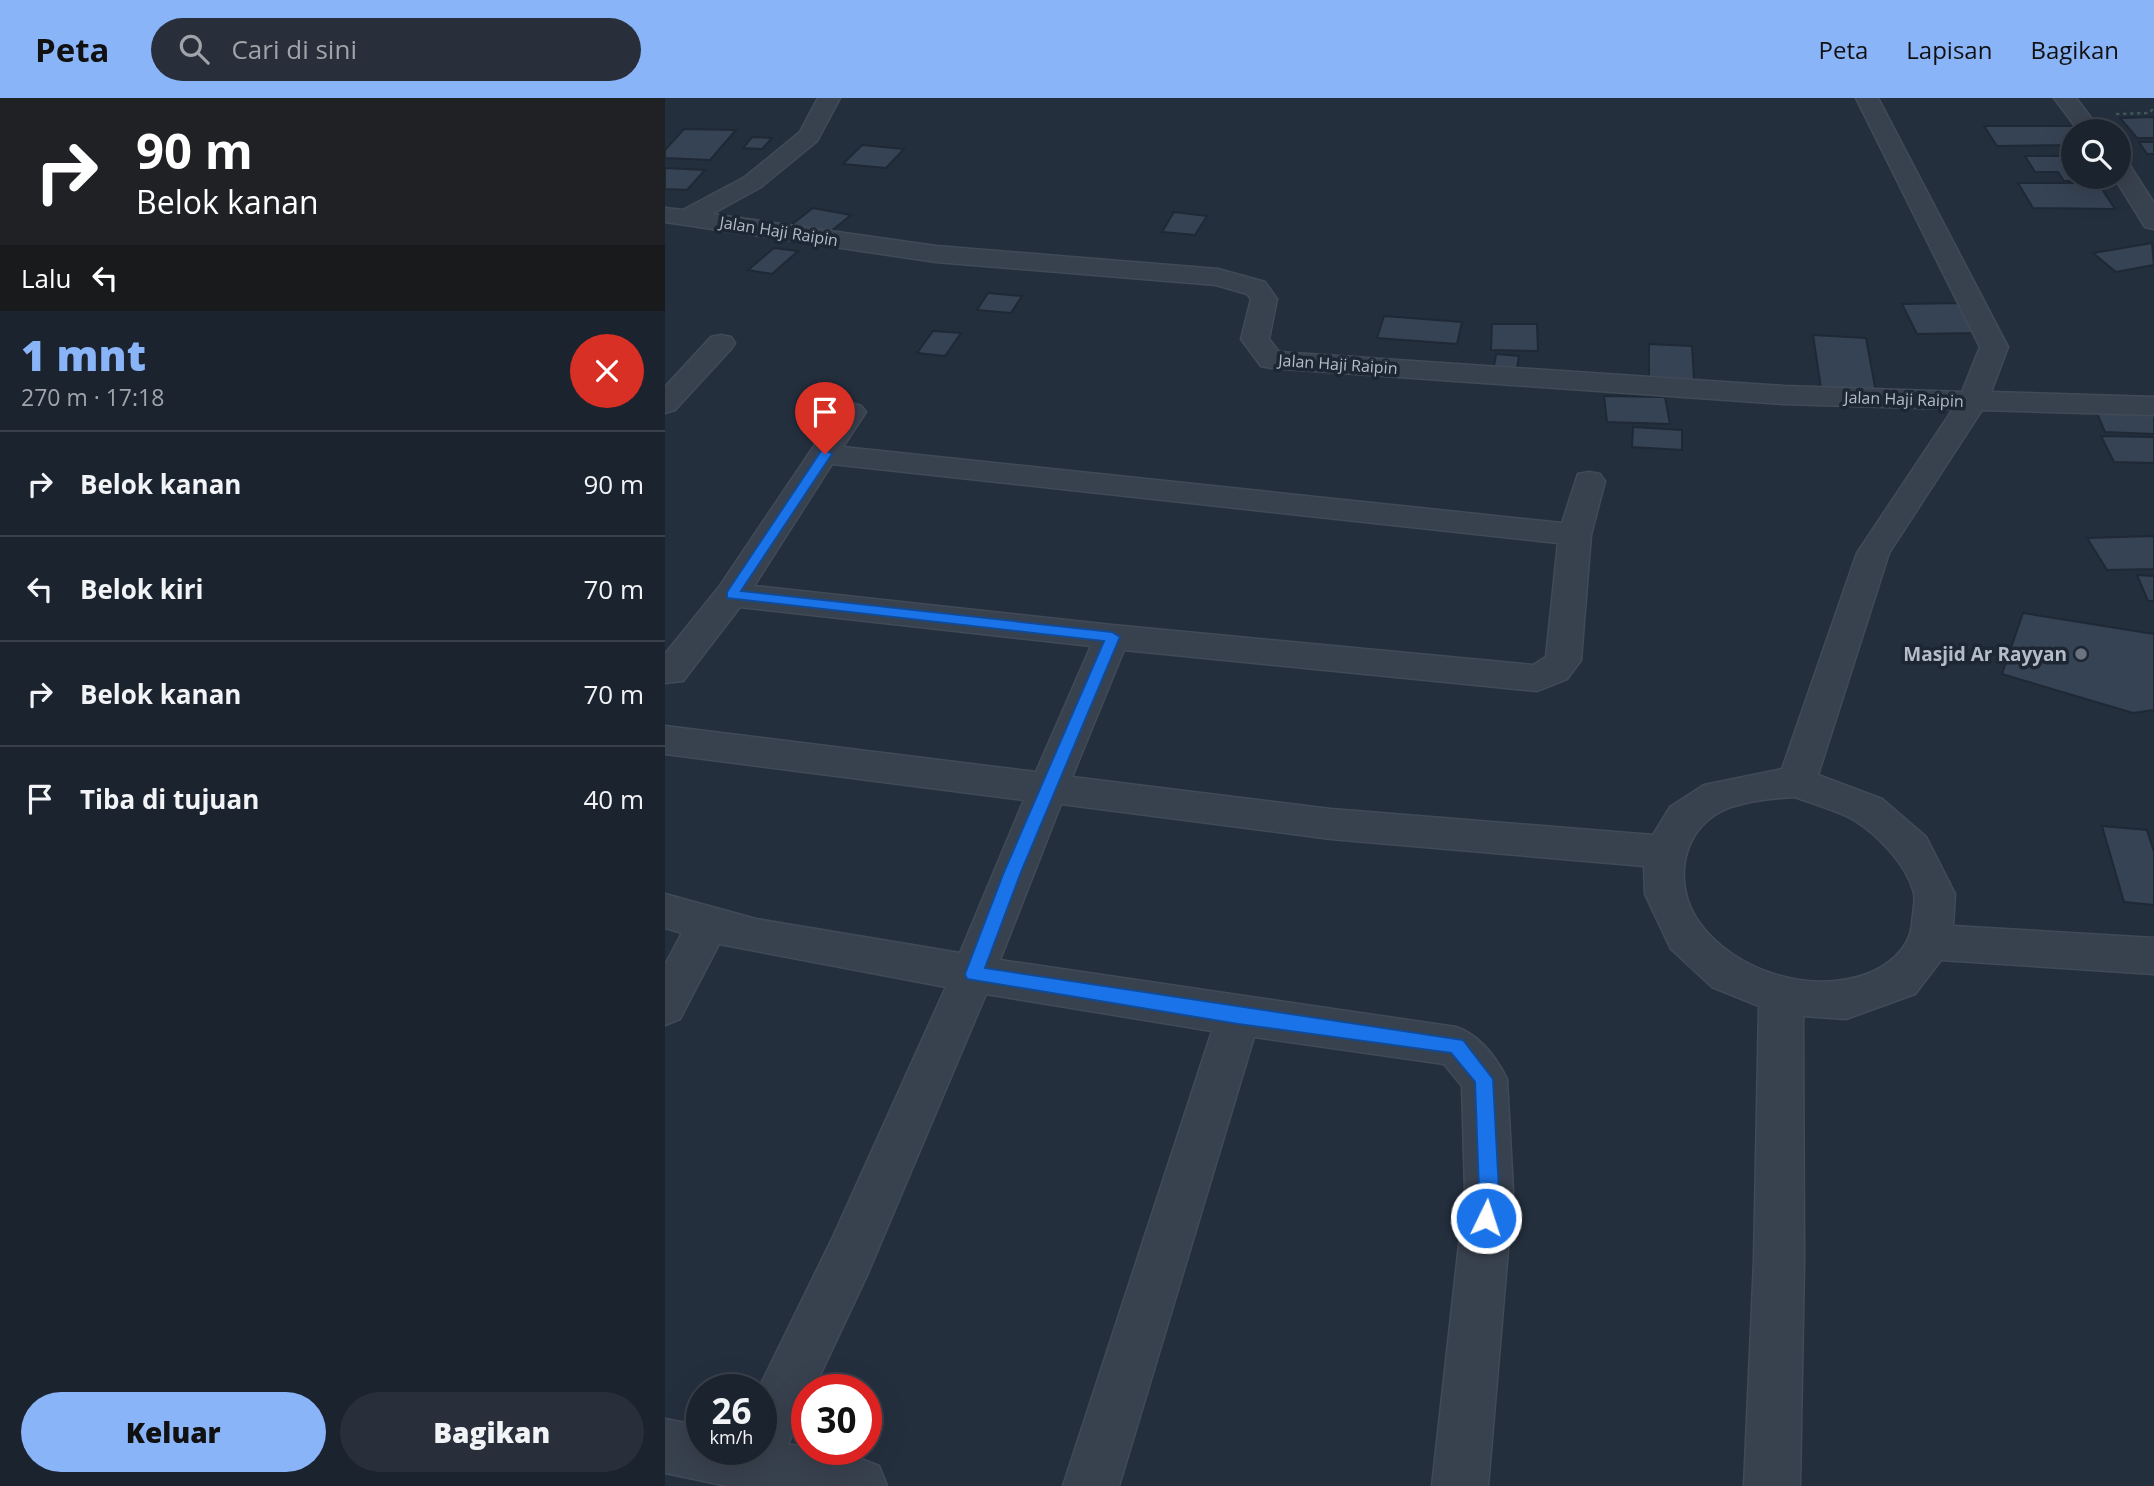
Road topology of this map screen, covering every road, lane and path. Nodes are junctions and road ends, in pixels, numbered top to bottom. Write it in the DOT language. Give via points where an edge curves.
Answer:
graph roads {
  1 [pos="829,98"];
  2 [pos="1867,98"];
  3 [pos="2065,98"];
  4 [pos="2081,119"];
  5 [pos="2131,185"];
  6 [pos="673,220"];
  7 [pos="2154,222"];
  8 [pos="721,343"];
  9 [pos="1973,401"];
  10 [pos="665,404"];
  11 [pos="2154,406"];
  12 [pos="851,412"];
  13 [pos="825,454"];
  14 [pos="1589,481"];
  15 [pos="1575,534"];
  16 [pos="731,595"];
  17 [pos="1112,637"];
  18 [pos="670,672"];
  19 [pos="665,740"];
  20 [pos="1797,782"];
  21 [pos="1049,788"];
  22 [pos="1664,852"];
  23 [pos="665,911"];
  24 [pos="708,926"];
  25 [pos="1931,942"];
  26 [pos="2154,956"];
  27 [pos="974,974"];
  28 [pos="1781,996"];
  29 [pos="665,1006"];
  30 [pos="1238,1017"];
  31 [pos="777,1408"];
  32 [pos="665,1446"];
  33 [pos="686,1447"];
  34 [pos="777,1459"];
  35 [pos="859,1486"];
  36 [pos="1091,1486"];
  37 [pos="1460,1486"];
  38 [pos="1772,1486"];
  1 -- 6 [label="street" via="809,136 753,182"];
  2 -- 9 [label="street" via="1994,347"];
  3 -- 4 [label="street"];
  5 -- 7 [label="street"];
  6 -- 9 [label="street, Jalan Haji Raipin" via="936,254 1218,276 1256,288 1264,299 1255,339 1271,360 1784,396"];
  8 -- 10 [label="street"];
  9 -- 11 [label="street, Jalan Haji Raipin"];
  9 -- 20 [label="street" via="1873,553"];
  12 -- 13 [label="street"];
  13 -- 15 [label="street"];
  13 -- 16 [label="street"];
  14 -- 15 [label="street"];
  15 -- 17 [label="street" via="1563,660 1537,678"];
  16 -- 17 [label="street"];
  16 -- 18 [label="street"];
  17 -- 21 [label="street"];
  19 -- 21 [label="street"];
  20 -- 22 [label="street" via="1718,795 1684,818"];
  20 -- 25 [label="street" via="1868,810 1912,848 1935,894"];
  21 -- 22 [label="street" via="1331,824"];
  21 -- 27 [label="street"];
  22 -- 28 [label="street" via="1665,894 1686,937 1727,974"];
  23 -- 24 [label="street"];
  24 -- 27 [label="street"];
  24 -- 29 [label="street"];
  25 -- 26 [label="street"];
  25 -- 28 [label="street" via="1900,981 1846,1000"];
  27 -- 30 [label="street"];
  27 -- 31 [label="street" via="850,1256"];
  28 -- 38 [label="street"];
  30 -- 36 [label="street"];
  30 -- 37 [label="street" via="1456,1046 1484,1079 1489,1191"];
  32 -- 33 [label="street"];
  34 -- 35 [label="street"];
}
